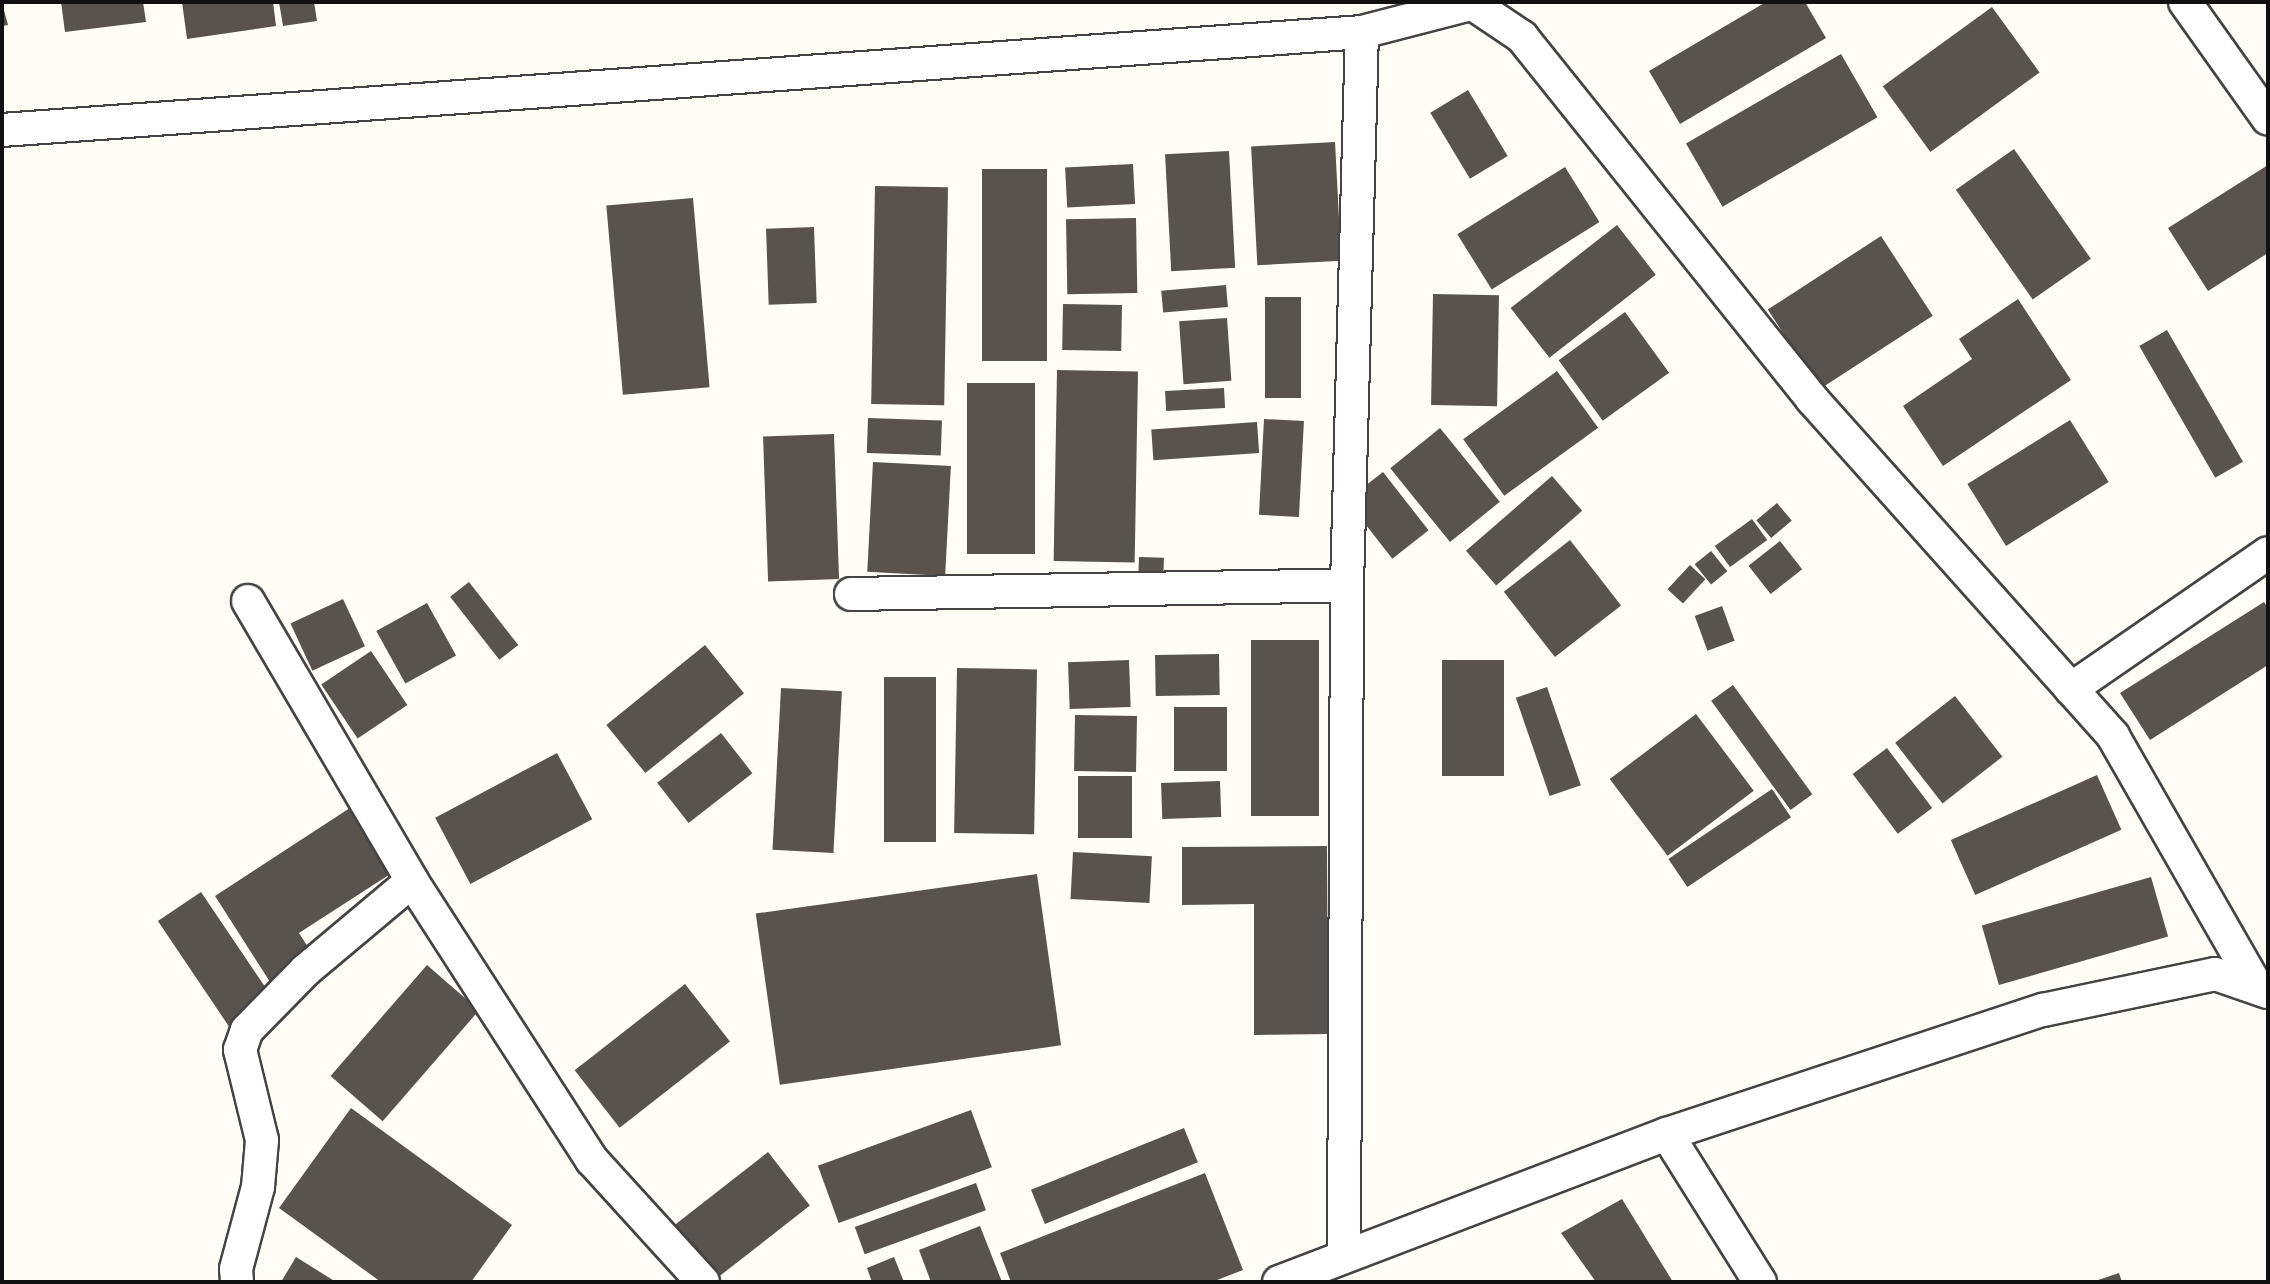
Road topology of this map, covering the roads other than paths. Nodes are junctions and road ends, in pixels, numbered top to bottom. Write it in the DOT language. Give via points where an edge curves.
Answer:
graph roads {
  1 [pos="2185,2"];
  2 [pos="1470,3"];
  3 [pos="1362,32"];
  4 [pos="2268,118"];
  5 [pos="2,130"];
  6 [pos="2268,553"];
  7 [pos="1347,586"];
  8 [pos="851,594"];
  9 [pos="248,601"];
  10 [pos="2071,689"];
  11 [pos="412,881"];
  12 [pos="2262,989"];
  13 [pos="1667,1134"];
  14 [pos="1344,1254"];
  15 [pos="237,1282"];
  16 [pos="703,1282"];
  17 [pos="1279,1282"];
  18 [pos="1760,1282"];
  1 -- 4 [label="street"];
  2 -- 3 [label="street"];
  2 -- 10 [label="street" via="1522,37 1812,399"];
  3 -- 5 [label="street"];
  3 -- 7 [label="street"];
  6 -- 10 [label="street"];
  7 -- 8 [label="street"];
  7 -- 14 [label="street"];
  9 -- 11 [label="street"];
  10 -- 12 [label="street" via="2113,736"];
  11 -- 15 [label="street" via="306,970 247,1030 240,1050 262,1140 258,1187 236,1269"];
  11 -- 16 [label="street" via="592,1160"];
  12 -- 13 [label="street" via="2215,974 2203,975 2043,1010"];
  13 -- 14 [label="street"];
  13 -- 18 [label="street"];
  14 -- 17 [label="street"];
}
